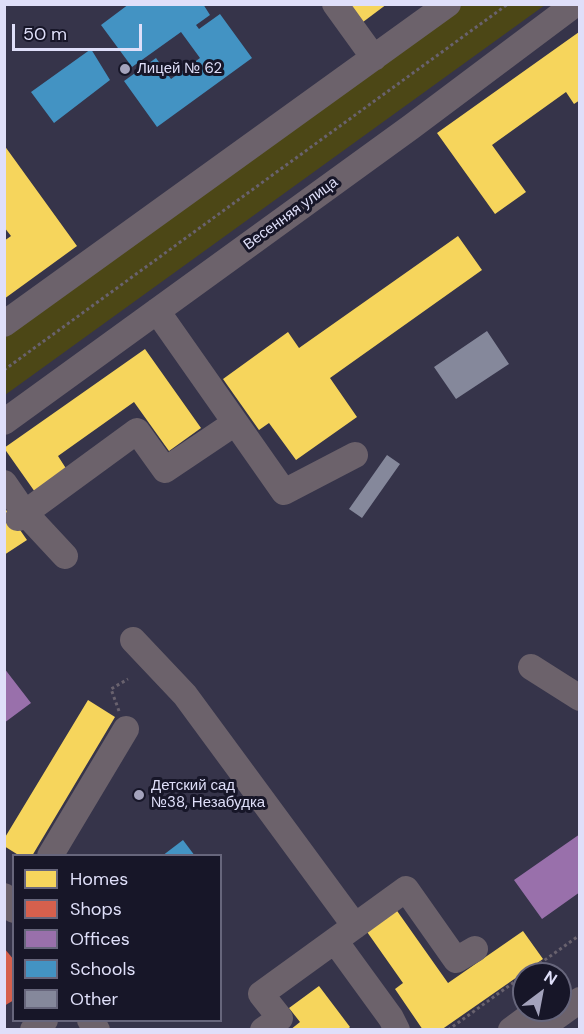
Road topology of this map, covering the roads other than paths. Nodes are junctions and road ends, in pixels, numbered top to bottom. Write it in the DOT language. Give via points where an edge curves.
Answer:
graph roads {
  1 [pos="335,4"];
  2 [pos="448,4"];
  3 [pos="575,4"];
  4 [pos="374,58"];
  5 [pos="157,311"];
  6 [pos="4,324"];
  7 [pos="4,422"];
  8 [pos="235,423"];
  9 [pos="355,455"];
  10 [pos="4,483"];
  11 [pos="21,515"];
  12 [pos="65,556"];
  13 [pos="134,640"];
  14 [pos="531,667"];
  15 [pos="579,698"];
  16 [pos="126,729"];
  17 [pos="51,854"];
  18 [pos="345,933"];
  19 [pos="475,949"];
  20 [pos="579,1000"];
  21 [pos="263,1029"];
  22 [pos="397,1029"];
  23 [pos="538,1029"];
  1 -- 4 [label="street"];
  2 -- 4 [label="street"];
  3 -- 5 [label="street, Весенняя улица"];
  4 -- 6 [label="street"];
  5 -- 7 [label="street, Весенняя улица"];
  5 -- 8 [label="street"];
  8 -- 9 [label="street" via="284,492"];
  8 -- 11 [label="street" via="165,470 137,431"];
  10 -- 11 [label="street"];
  11 -- 12 [label="street"];
  13 -- 18 [label="street" via="185,695"];
  14 -- 15 [label="street"];
  16 -- 17 [label="street"];
  18 -- 19 [label="street" via="406,889 456,960"];
  18 -- 21 [label="street" via="261,994 280,1018"];
  18 -- 22 [label="street"];
  20 -- 23 [label="street"];
}
